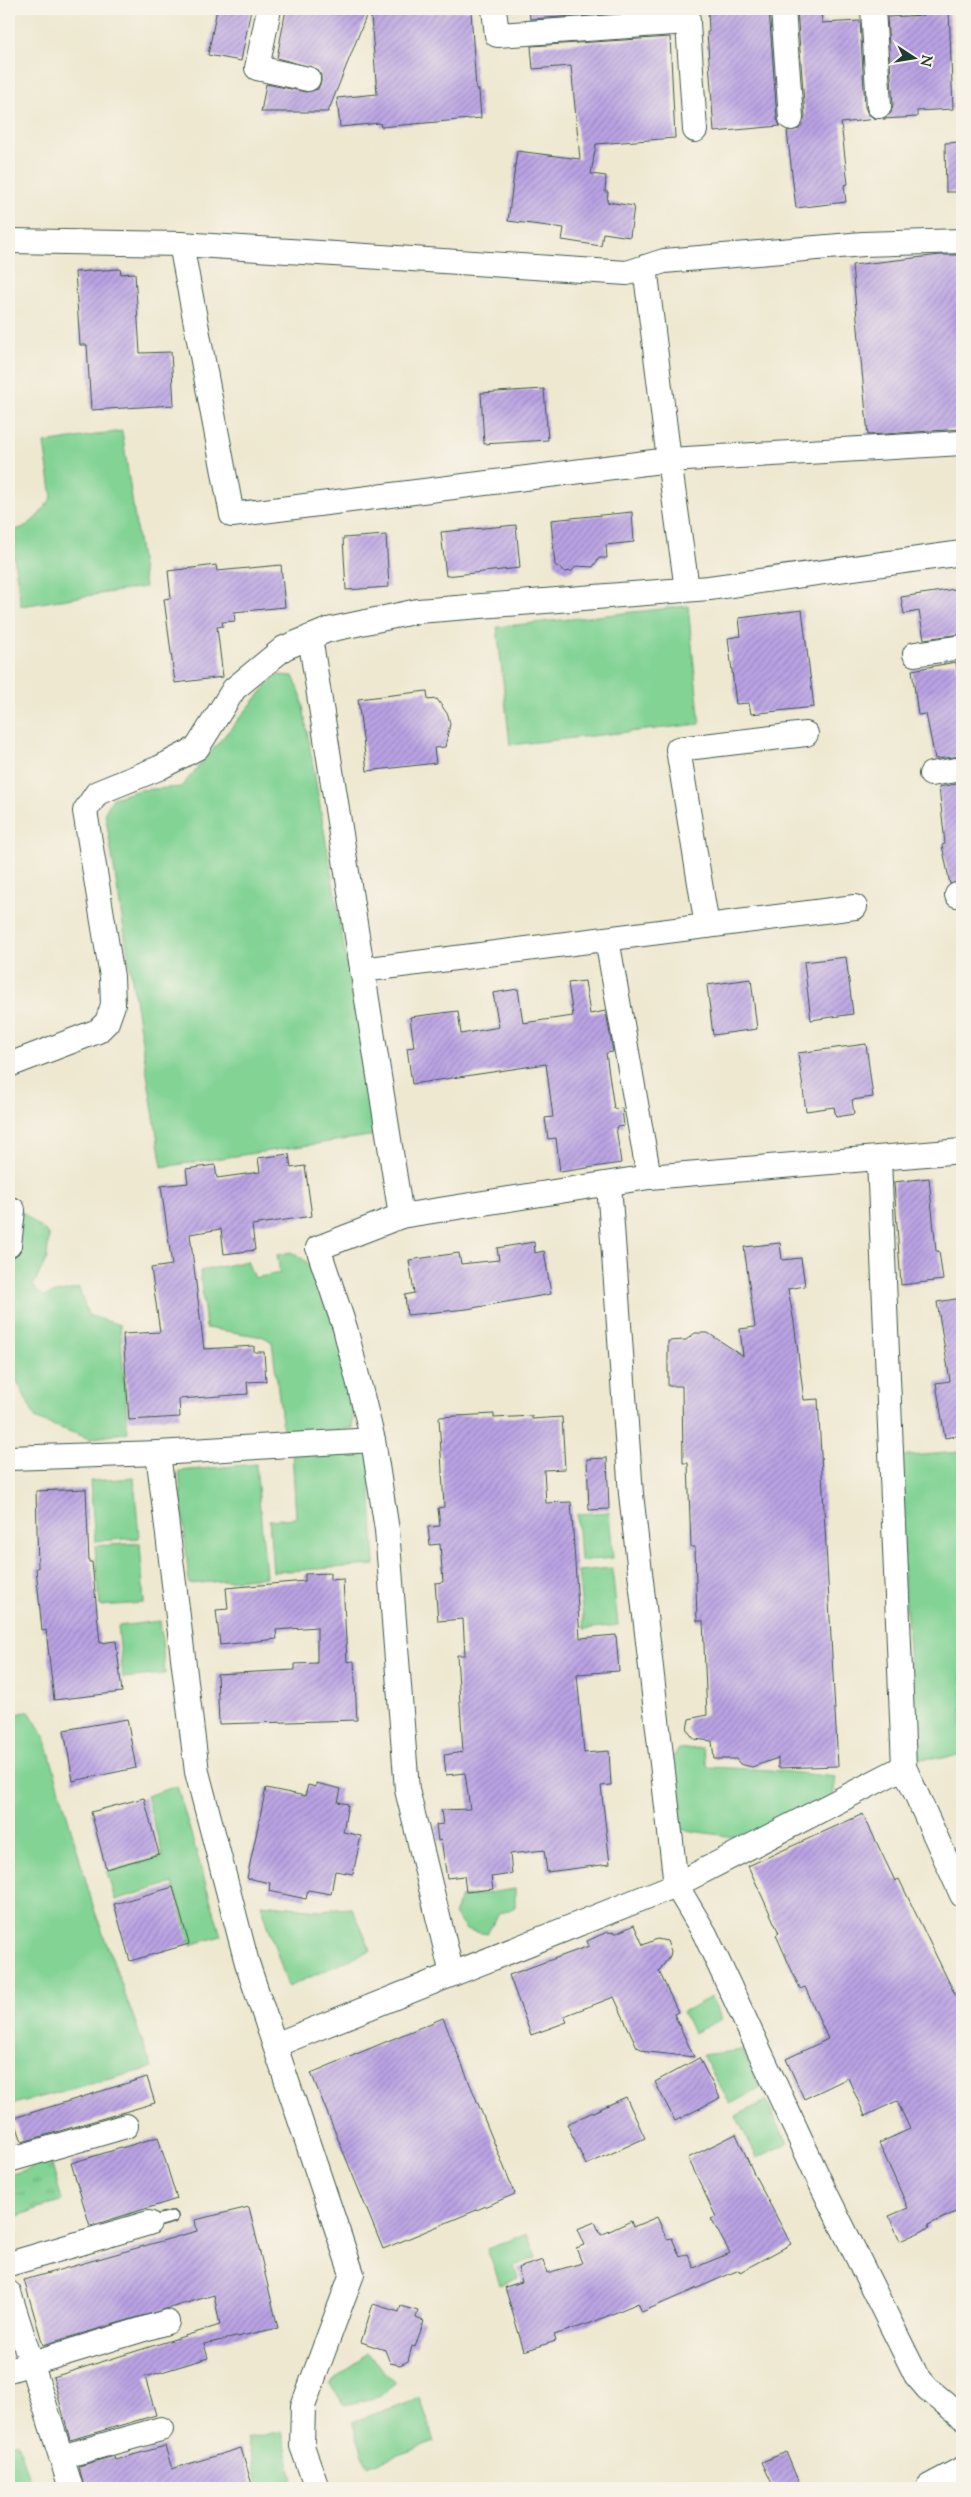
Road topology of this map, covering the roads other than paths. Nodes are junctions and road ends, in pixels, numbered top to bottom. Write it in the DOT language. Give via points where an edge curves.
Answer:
graph roads {
  1 [pos="269,9"];
  2 [pos="494,9"];
  3 [pos="783,9"];
  4 [pos="873,9"];
  5 [pos="688,16"];
  6 [pos="308,79"];
  7 [pos="879,106"];
  8 [pos="791,118"];
  9 [pos="695,130"];
  10 [pos="9,240"];
  11 [pos="962,241"];
  12 [pos="180,244"];
  13 [pos="645,267"];
  14 [pos="962,443"];
  15 [pos="669,460"];
  16 [pos="962,553"];
  17 [pos="687,590"];
  18 [pos="310,637"];
  19 [pos="962,647"];
  20 [pos="916,654"];
  21 [pos="806,734"];
  22 [pos="962,769"];
  23 [pos="931,774"];
  24 [pos="855,907"];
  25 [pos="707,926"];
  26 [pos="607,938"];
  27 [pos="362,970"];
  28 [pos="9,1065"];
  29 [pos="962,1151"];
  30 [pos="878,1159"];
  31 [pos="649,1177"];
  32 [pos="608,1184"];
  33 [pos="13,1210"];
  34 [pos="401,1216"];
  35 [pos="9,1245"];
  36 [pos="373,1440"];
  37 [pos="158,1453"];
  38 [pos="9,1458"];
  39 [pos="904,1767"];
  40 [pos="676,1884"];
  41 [pos="962,1895"];
  42 [pos="452,1974"];
  43 [pos="275,2045"];
  44 [pos="126,2126"];
  45 [pos="9,2160"];
  46 [pos="172,2217"];
  47 [pos="149,2223"];
  48 [pos="9,2264"];
  49 [pos="9,2293"];
  50 [pos="167,2322"];
  51 [pos="31,2363"];
  52 [pos="9,2370"];
  53 [pos="962,2417"];
  54 [pos="161,2429"];
  55 [pos="61,2457"];
  56 [pos="962,2471"];
  57 [pos="71,2488"];
  58 [pos="317,2488"];
  59 [pos="930,2488"];
  1 -- 6 [label="street" via="257,68"];
  2 -- 5 [label="street" via="497,35"];
  3 -- 8 [label="street"];
  4 -- 7 [label="street"];
  5 -- 9 [label="street"];
  10 -- 12 [label="street"];
  11 -- 13 [label="street" via="864,244 664,261"];
  12 -- 13 [label="street" via="627,273"];
  12 -- 15 [label="street" via="232,515"];
  13 -- 15 [label="street"];
  14 -- 15 [label="street"];
  15 -- 17 [label="street"];
  16 -- 17 [label="street"];
  17 -- 18 [label="street" via="418,611 328,630"];
  18 -- 27 [label="street"];
  18 -- 28 [label="street" via="284,648 234,689 197,748 159,768 97,793 85,811 112,977 113,1005 107,1022 98,1031"];
  19 -- 20 [label="street"];
  21 -- 25 [label="street" via="678,749"];
  22 -- 23 [label="street"];
  24 -- 25 [label="street"];
  25 -- 26 [label="street"];
  26 -- 27 [label="street"];
  26 -- 31 [label="street"];
  27 -- 34 [label="street"];
  29 -- 30 [label="street"];
  30 -- 31 [label="street"];
  30 -- 39 [label="street"];
  31 -- 32 [label="street"];
  32 -- 34 [label="street"];
  32 -- 40 [label="street" via="632,1494"];
  33 -- 35 [label="street"];
  34 -- 36 [label="street" via="318,1248 345,1328"];
  36 -- 37 [label="street"];
  36 -- 42 [label="street" via="387,1530 407,1790"];
  37 -- 38 [label="street"];
  37 -- 43 [label="street" via="197,1772 247,1963"];
  39 -- 40 [label="street"];
  39 -- 41 [label="street"];
  40 -- 42 [label="street"];
  40 -- 53 [label="street" via="705,1934 824,2190 916,2375"];
  42 -- 43 [label="street"];
  43 -- 58 [label="street" via="352,2274 303,2406 302,2446"];
  44 -- 45 [label="street"];
  46 -- 47 [label="lane"];
  47 -- 48 [label="street"];
  49 -- 51 [label="street"];
  50 -- 51 [label="street"];
  51 -- 52 [label="street"];
  51 -- 55 [label="street"];
  54 -- 55 [label="street"];
  55 -- 57 [label="street"];
  56 -- 59 [label="street"];
}
